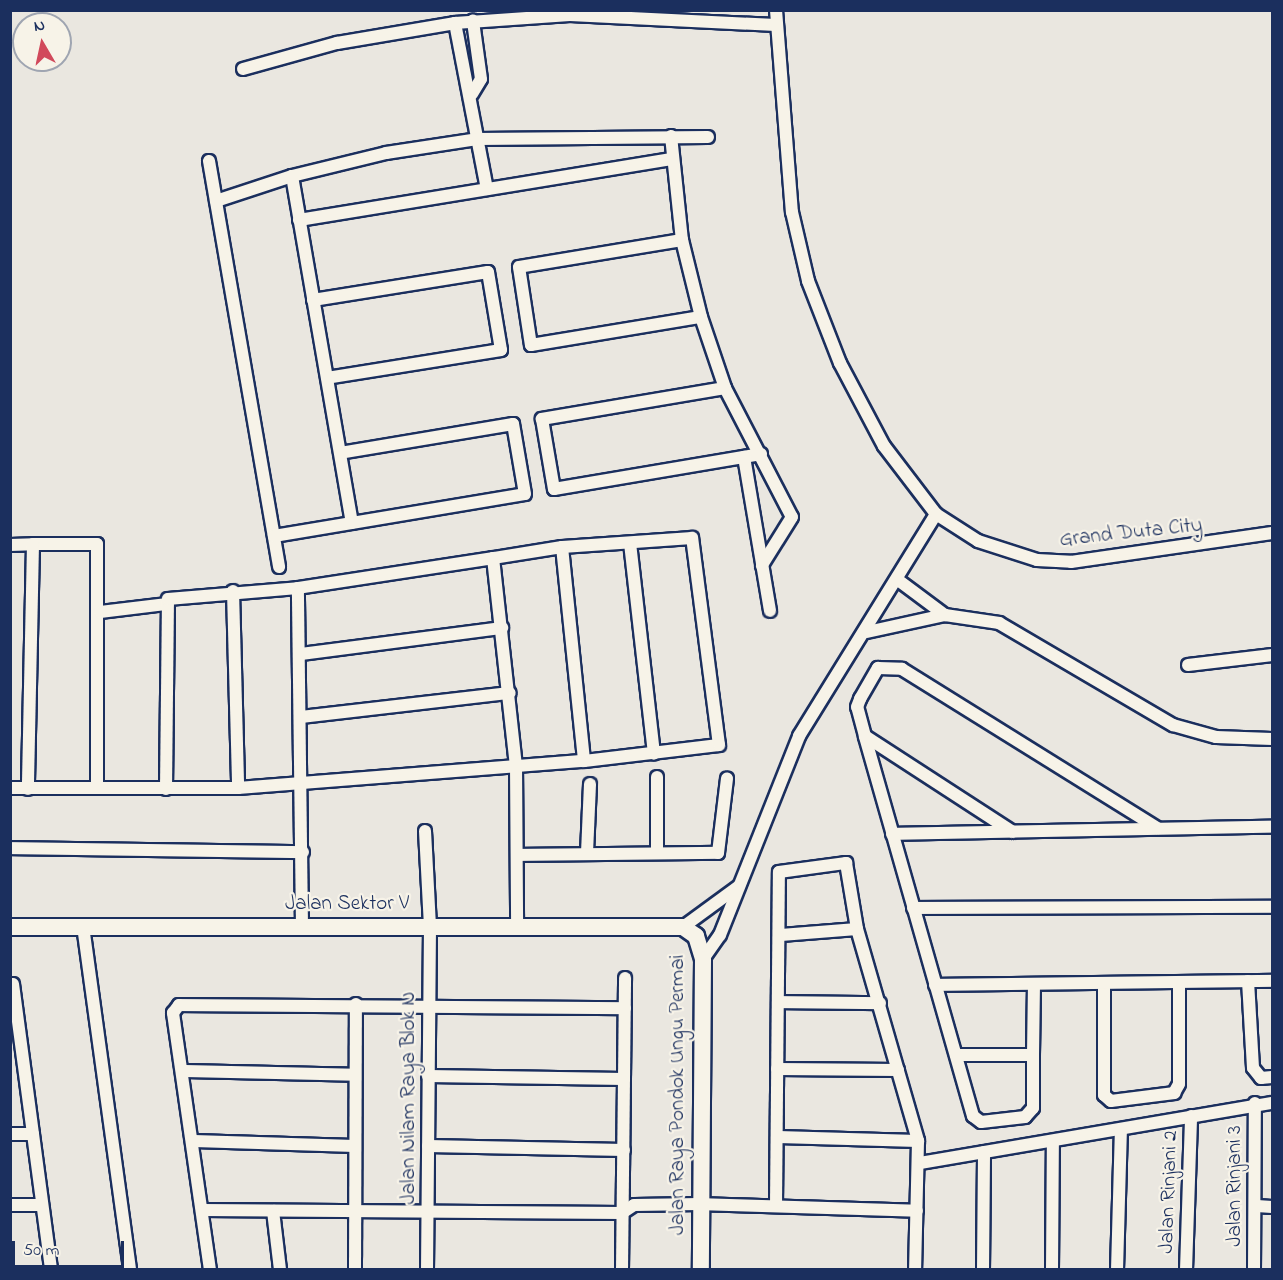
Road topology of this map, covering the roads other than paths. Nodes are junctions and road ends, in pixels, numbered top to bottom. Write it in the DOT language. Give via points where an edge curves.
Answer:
graph roads {
  1 [pos="776,10"];
  2 [pos="473,21"];
  3 [pos="455,23"];
  4 [pos="776,25"];
  5 [pos="243,69"];
  6 [pos="472,94"];
  7 [pos="671,135"];
  8 [pos="708,137"];
  9 [pos="477,139"];
  10 [pos="673,159"];
  11 [pos="209,161"];
  12 [pos="292,176"];
  13 [pos="487,189"];
  14 [pos="216,201"];
  15 [pos="299,220"];
  16 [pos="682,240"];
  17 [pos="313,300"];
  18 [pos="701,317"];
  19 [pos="327,378"];
  20 [pos="725,388"];
  21 [pos="340,453"];
  22 [pos="761,454"];
  23 [pos="744,457"];
  24 [pos="936,514"];
  25 [pos="352,523"];
  26 [pos="1272,533"];
  27 [pos="274,536"];
  28 [pos="630,543"];
  29 [pos="33,544"];
  30 [pos="10,545"];
  31 [pos="562,547"];
  32 [pos="493,558"];
  33 [pos="762,565"];
  34 [pos="279,567"];
  35 [pos="897,580"];
  36 [pos="298,588"];
  37 [pos="233,591"];
  38 [pos="166,604"];
  39 [pos="770,611"];
  40 [pos="100,612"];
  41 [pos="945,615"];
  42 [pos="502,628"];
  43 [pos="867,632"];
  44 [pos="301,654"];
  45 [pos="1272,655"];
  46 [pos="1188,665"];
  47 [pos="510,693"];
  48 [pos="301,717"];
  49 [pos="865,736"];
  50 [pos="1272,739"];
  51 [pos="654,754"];
  52 [pos="584,761"];
  53 [pos="516,765"];
  54 [pos="657,777"];
  55 [pos="727,779"];
  56 [pos="590,784"];
  57 [pos="10,788"];
  58 [pos="97,788"];
  59 [pos="238,788"];
  60 [pos="28,789"];
  61 [pos="166,789"];
  62 [pos="302,793"];
  63 [pos="1272,827"];
  64 [pos="1157,828"];
  65 [pos="425,831"];
  66 [pos="1013,832"];
  67 [pos="892,834"];
  68 [pos="10,848"];
  69 [pos="657,851"];
  70 [pos="303,852"];
  71 [pos="587,853"];
  72 [pos="517,855"];
  73 [pos="739,886"];
  74 [pos="1272,907"];
  75 [pos="913,908"];
  76 [pos="83,926"];
  77 [pos="302,926"];
  78 [pos="10,927"];
  79 [pos="430,927"];
  80 [pos="517,927"];
  81 [pos="683,927"];
  82 [pos="856,929"];
  83 [pos="781,934"];
  84 [pos="703,959"];
  85 [pos="624,978"];
  86 [pos="1248,981"];
  87 [pos="1272,981"];
  88 [pos="13,984"];
  89 [pos="1034,984"];
  90 [pos="1104,984"];
  91 [pos="1179,984"];
  92 [pos="935,985"];
  93 [pos="13,1001"];
  94 [pos="778,1002"];
  95 [pos="880,1003"];
  96 [pos="356,1004"];
  97 [pos="429,1005"];
  98 [pos="625,1008"];
  99 [pos="956,1055"];
  100 [pos="1033,1055"];
  101 [pos="777,1069"];
  102 [pos="898,1070"];
  103 [pos="185,1071"];
  104 [pos="355,1075"];
  105 [pos="428,1077"];
  106 [pos="1272,1077"];
  107 [pos="624,1079"];
  108 [pos="1255,1103"];
  109 [pos="1272,1103"];
  110 [pos="1191,1116"];
  111 [pos="1121,1129"];
  112 [pos="10,1134"];
  113 [pos="33,1134"];
  114 [pos="778,1137"];
  115 [pos="194,1141"];
  116 [pos="918,1141"];
  117 [pos="1053,1141"];
  118 [pos="355,1146"];
  119 [pos="428,1146"];
  120 [pos="624,1149"];
  121 [pos="984,1152"];
  122 [pos="920,1163"];
  123 [pos="10,1204"];
  124 [pos="700,1204"];
  125 [pos="42,1205"];
  126 [pos="776,1206"];
  127 [pos="1257,1206"];
  128 [pos="1272,1207"];
  129 [pos="202,1210"];
  130 [pos="917,1210"];
  131 [pos="273,1211"];
  132 [pos="428,1212"];
  133 [pos="354,1213"];
  134 [pos="622,1213"];
  135 [pos="51,1269"];
  136 [pos="130,1269"];
  137 [pos="210,1269"];
  138 [pos="280,1269"];
  139 [pos="355,1269"];
  140 [pos="427,1269"];
  141 [pos="622,1269"];
  142 [pos="700,1269"];
  143 [pos="915,1269"];
  144 [pos="983,1269"];
  145 [pos="1052,1269"];
  146 [pos="1117,1269"];
  147 [pos="1186,1269"];
  148 [pos="1254,1269"];
  1 -- 4 [label="street, Grand Duta City"];
  2 -- 3 [label="street"];
  2 -- 4 [label="street" via="582,15"];
  2 -- 6 [label="street" via="481,79"];
  3 -- 5 [label="street" via="337,43"];
  3 -- 6 [label="street" via="463,82"];
  4 -- 24 [label="street, Grand Duta City" via="792,212 808,281 840,363 884,446"];
  6 -- 9 [label="street"];
  7 -- 8 [label="street"];
  7 -- 9 [label="street"];
  7 -- 10 [label="street"];
  9 -- 12 [label="street"];
  9 -- 13 [label="street"];
  10 -- 13 [label="street"];
  10 -- 16 [label="street"];
  11 -- 14 [label="street"];
  12 -- 14 [label="street"];
  12 -- 15 [label="street"];
  13 -- 15 [label="street"];
  14 -- 27 [label="street"];
  15 -- 17 [label="street"];
  16 -- 18 [label="street"];
  16 -- 18 [label="street" via="519,267 531,345"];
  17 -- 19 [label="street"];
  17 -- 19 [label="street" via="488,272 501,350"];
  18 -- 20 [label="street"];
  19 -- 21 [label="street"];
  20 -- 22 [label="street"];
  20 -- 23 [label="street" via="542,419 554,489"];
  21 -- 25 [label="street"];
  21 -- 25 [label="street" via="513,424 515,433 525,494"];
  22 -- 23 [label="street"];
  22 -- 33 [label="street" via="792,517"];
  23 -- 33 [label="street"];
  24 -- 26 [label="street, Grand Duta City" via="978,541 1048,560 1112,559"];
  24 -- 35 [label="street"];
  25 -- 27 [label="street"];
  27 -- 34 [label="street"];
  28 -- 31 [label="street"];
  28 -- 51 [label="street"];
  28 -- 51 [label="street" via="692,538 709,646 718,745"];
  29 -- 30 [label="street"];
  29 -- 40 [label="street" via="96,541"];
  29 -- 60 [label="street"];
  31 -- 32 [label="street"];
  31 -- 52 [label="street"];
  32 -- 36 [label="street"];
  32 -- 42 [label="street"];
  33 -- 39 [label="street"];
  35 -- 41 [label="street"];
  35 -- 43 [label="street"];
  36 -- 37 [label="street"];
  36 -- 44 [label="street"];
  37 -- 38 [label="street" via="173,596"];
  37 -- 59 [label="street"];
  38 -- 40 [label="street"];
  38 -- 61 [label="street"];
  40 -- 58 [label="street"];
  41 -- 43 [label="street"];
  41 -- 50 [label="street" via="999,623 1019,632 1173,725 1216,737"];
  42 -- 44 [label="street"];
  42 -- 47 [label="street"];
  43 -- 73 [label="street" via="799,736"];
  44 -- 48 [label="street"];
  45 -- 46 [label="street"];
  47 -- 48 [label="street"];
  47 -- 53 [label="street"];
  48 -- 62 [label="street"];
  49 -- 64 [label="street" via="857,707 860,699 878,668 902,669"];
  49 -- 66 [label="street"];
  49 -- 67 [label="street"];
  51 -- 52 [label="street"];
  52 -- 53 [label="street"];
  53 -- 62 [label="street"];
  53 -- 72 [label="street"];
  54 -- 69 [label="street"];
  55 -- 69 [label="street" via="721,851"];
  56 -- 71 [label="street"];
  57 -- 60 [label="street"];
  58 -- 60 [label="street"];
  58 -- 61 [label="street"];
  59 -- 61 [label="street"];
  59 -- 62 [label="street"];
  62 -- 70 [label="street"];
  63 -- 64 [label="street"];
  64 -- 66 [label="street"];
  65 -- 79 [label="street, Jalan Nilam Raya Blok N"];
  66 -- 67 [label="street"];
  67 -- 75 [label="street"];
  68 -- 70 [label="street"];
  69 -- 71 [label="street"];
  70 -- 77 [label="street"];
  71 -- 72 [label="street"];
  72 -- 80 [label="street"];
  73 -- 81 [label="street"];
  73 -- 84 [label="street" via="720,935"];
  74 -- 75 [label="street"];
  75 -- 92 [label="street"];
  76 -- 77 [label="street, Jalan Sektor V"];
  76 -- 78 [label="street, Jalan Sektor V"];
  76 -- 136 [label="street"];
  77 -- 79 [label="street, Jalan Sektor V"];
  79 -- 80 [label="street, Jalan Sektor V"];
  79 -- 97 [label="street, Jalan Nilam Raya Blok N"];
  80 -- 81 [label="street, Jalan Sektor V"];
  81 -- 84 [label="street, Jalan Raya Pondok Ungu Permai" via="696,936"];
  82 -- 83 [label="street"];
  82 -- 83 [label="street" via="846,863 779,872"];
  82 -- 95 [label="street"];
  83 -- 94 [label="street"];
  84 -- 124 [label="street, Jalan Raya Pondok Ungu Permai"];
  85 -- 98 [label="street"];
  86 -- 87 [label="street"];
  86 -- 91 [label="street"];
  86 -- 106 [label="street" via="1253,1068 1261,1078"];
  88 -- 93 [label="street"];
  89 -- 90 [label="street"];
  89 -- 92 [label="street"];
  89 -- 100 [label="street"];
  90 -- 91 [label="street"];
  90 -- 91 [label="street" via="1104,1095 1111,1101 1174,1093 1179,1084"];
  92 -- 99 [label="street"];
  93 -- 113 [label="street"];
  94 -- 95 [label="street"];
  94 -- 101 [label="street"];
  95 -- 102 [label="street"];
  96 -- 97 [label="street"];
  96 -- 103 [label="street" via="179,1005 173,1013"];
  96 -- 104 [label="street"];
  97 -- 98 [label="street"];
  97 -- 105 [label="street, Jalan Nilam Raya Blok N"];
  98 -- 107 [label="street"];
  99 -- 100 [label="street"];
  99 -- 100 [label="street" via="973,1116 981,1122 1025,1117 1033,1108"];
  101 -- 102 [label="street"];
  101 -- 114 [label="street"];
  102 -- 116 [label="street"];
  103 -- 104 [label="street"];
  103 -- 115 [label="street"];
  104 -- 118 [label="street"];
  105 -- 107 [label="street"];
  105 -- 119 [label="street, Jalan Nilam Raya Blok N"];
  107 -- 120 [label="street"];
  108 -- 109 [label="street"];
  108 -- 110 [label="street"];
  108 -- 127 [label="street, Jalan Rinjani 3"];
  110 -- 111 [label="street"];
  110 -- 147 [label="street, Jalan Rinjani 2"];
  111 -- 117 [label="street"];
  111 -- 146 [label="street"];
  112 -- 113 [label="street"];
  113 -- 125 [label="street"];
  114 -- 116 [label="street"];
  114 -- 126 [label="street"];
  115 -- 118 [label="street"];
  115 -- 129 [label="street"];
  116 -- 122 [label="street"];
  117 -- 121 [label="street"];
  117 -- 145 [label="street"];
  118 -- 133 [label="street"];
  119 -- 120 [label="street"];
  119 -- 132 [label="street, Jalan Nilam Raya Blok N"];
  120 -- 134 [label="street"];
  121 -- 122 [label="street"];
  121 -- 144 [label="street"];
  122 -- 130 [label="street"];
  123 -- 125 [label="street"];
  124 -- 126 [label="street"];
  124 -- 134 [label="street" via="634,1205"];
  124 -- 142 [label="street, Jalan Raya Pondok Ungu Permai"];
  125 -- 135 [label="street"];
  126 -- 130 [label="street"];
  127 -- 128 [label="street"];
  127 -- 148 [label="street, Jalan Rinjani 3"];
  129 -- 131 [label="street"];
  129 -- 137 [label="street"];
  130 -- 143 [label="street"];
  131 -- 133 [label="street"];
  131 -- 138 [label="street"];
  132 -- 133 [label="street"];
  132 -- 134 [label="street"];
  132 -- 140 [label="street, Jalan Nilam Raya Blok N"];
  133 -- 139 [label="street"];
  134 -- 141 [label="street"];
}
